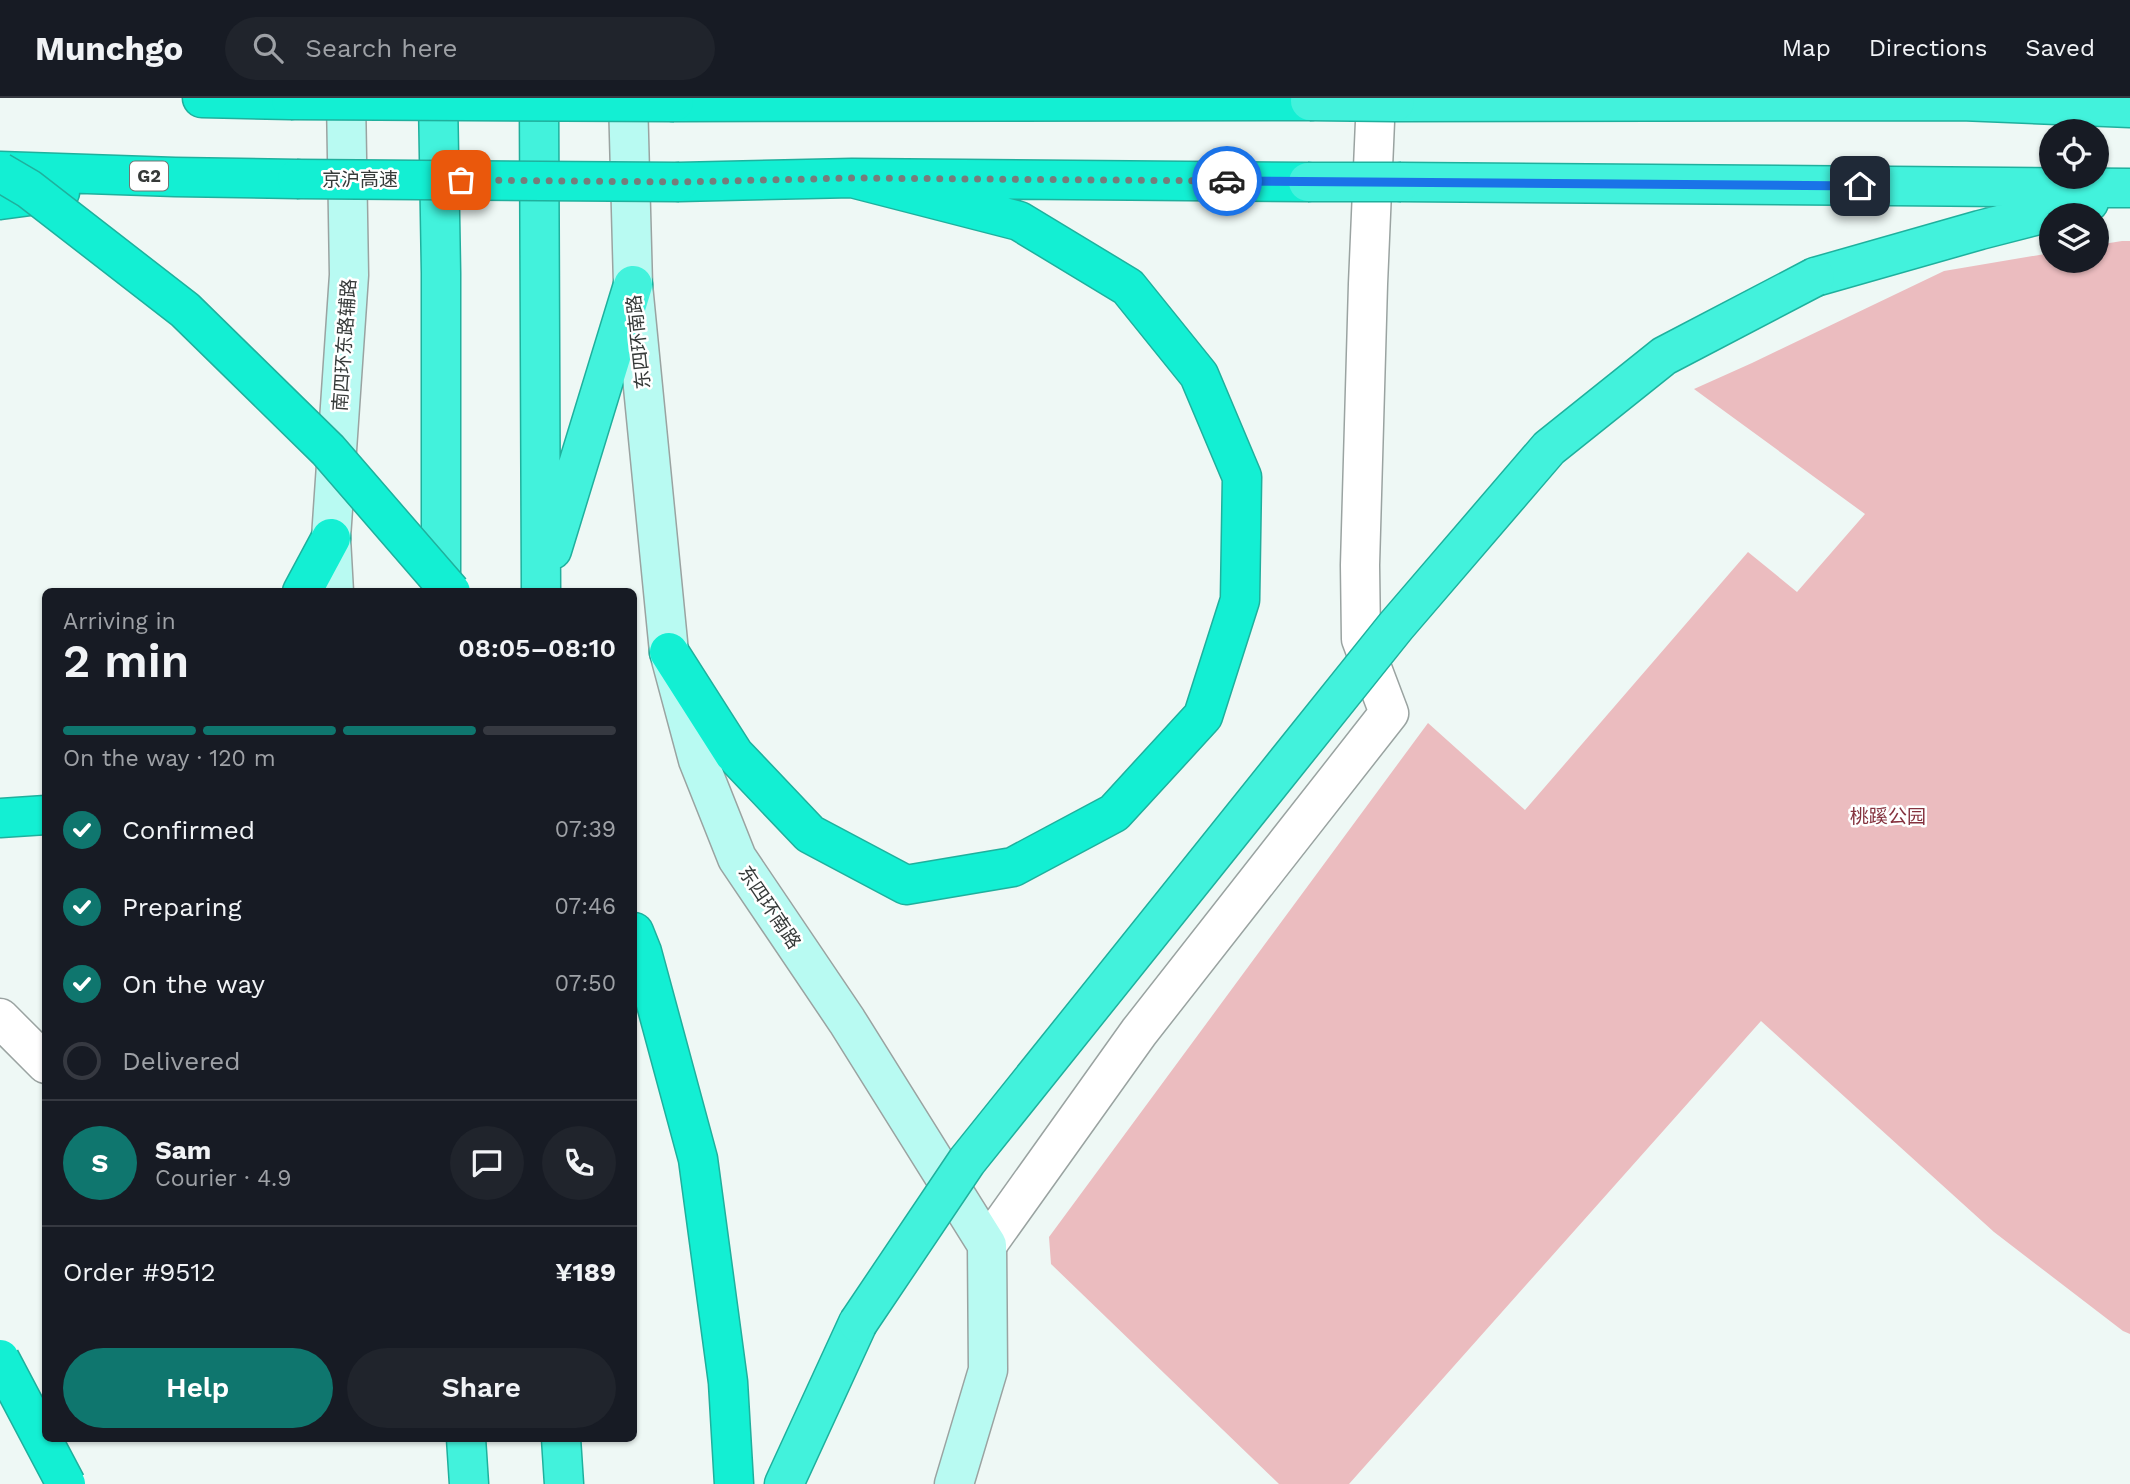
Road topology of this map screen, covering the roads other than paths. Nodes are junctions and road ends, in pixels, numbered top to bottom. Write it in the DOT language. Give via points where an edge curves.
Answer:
graph roads {
  1 [pos="202,98"];
  2 [pos="346,98"];
  3 [pos="438,98"];
  4 [pos="539,98"];
  5 [pos="628,98"];
  6 [pos="1385,100"];
  7 [pos="1955,100"];
  8 [pos="2130,108"];
  9 [pos="0,172"];
  10 [pos="175,177"];
  11 [pos="852,178"];
  12 [pos="2130,190"];
  13 [pos="0,200"];
  14 [pos="633,285"];
  15 [pos="331,538"];
  16 [pos="304,588"];
  17 [pos="334,588"];
  18 [pos="441,588"];
  19 [pos="448,588"];
  20 [pos="541,588"];
  21 [pos="669,652"];
  22 [pos="42,815"];
  23 [pos="0,818"];
  24 [pos="637,940"];
  25 [pos="0,1018"];
  26 [pos="42,1060"];
  27 [pos="987,1245"];
  28 [pos="0,1359"];
  29 [pos="42,1439"];
  30 [pos="44,1442"];
  31 [pos="53,1442"];
  32 [pos="466,1442"];
  33 [pos="561,1442"];
  34 [pos="41,1484"];
  35 [pos="66,1484"];
  36 [pos="468,1484"];
  37 [pos="564,1484"];
  38 [pos="734,1484"];
  39 [pos="784,1484"];
  40 [pos="954,1484"];
  1 -- 6 [label="highway, bridge"];
  2 -- 15 [label="main road, 南四环东路辅路" via="349,275"];
  3 -- 18 [label="highway"];
  4 -- 20 [label="highway"];
  5 -- 14 [label="main road, 东四环南路"];
  6 -- 7 [label="highway"];
  6 -- 27 [label="street" via="1367,284 1360,565 1361,639 1389,713 1139,1032"];
  7 -- 8 [label="highway"];
  9 -- 10 [label="highway, 京沪高速 / G2"];
  9 -- 19 [label="highway, bridge" via="29,189 185,310 328,450"];
  10 -- 11 [label="highway, 京沪高速 / G2, bridge" via="679,182"];
  10 -- 13 [label="highway"];
  11 -- 12 [label="highway, 京沪高速 / G2, bridge"];
  11 -- 21 [label="highway" via="1019,221 1128,287 1199,375 1242,477 1240,600 1203,716 1114,813 1013,867 906,885 810,834 734,754"];
  12 -- 39 [label="highway, bridge" via="1815,277 1664,356 1549,448 1396,626 967,1161 858,1323"];
  14 -- 20 [label="highway"];
  14 -- 21 [label="main road, 东四环南路"];
  15 -- 16 [label="highway"];
  15 -- 17 [label="main road, 南四环东路辅路"];
  21 -- 27 [label="main road, 东四环南路" via="698,760 737,858 862,1045"];
  22 -- 23 [label="highway"];
  24 -- 38 [label="highway" via="698,1159 729,1382"];
  25 -- 26 [label="street"];
  27 -- 40 [label="main road" via="988,1370"];
  28 -- 29 [label="highway, bridge"];
  30 -- 35 [label="highway, bridge"];
  31 -- 34 [label="main road"];
  32 -- 36 [label="highway"];
  33 -- 37 [label="highway"];
}
